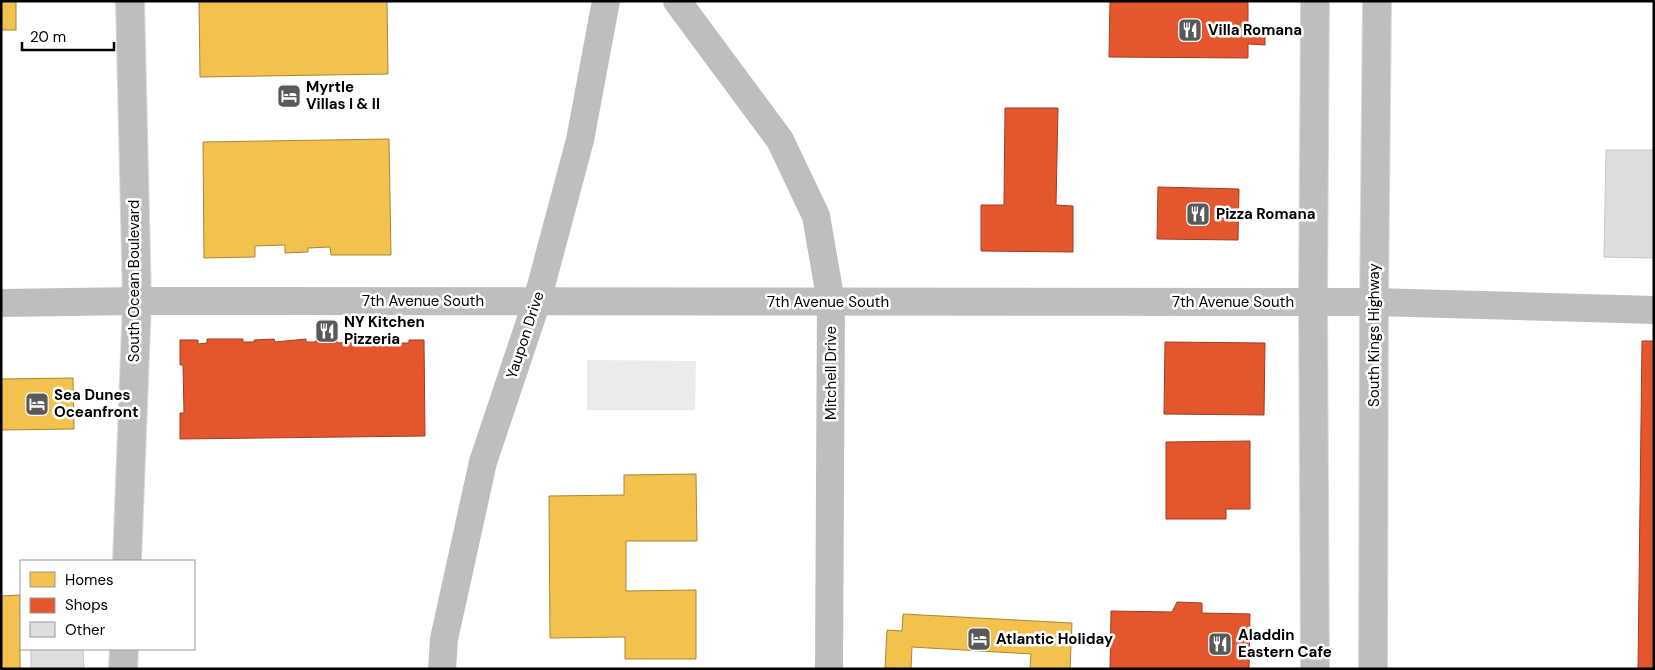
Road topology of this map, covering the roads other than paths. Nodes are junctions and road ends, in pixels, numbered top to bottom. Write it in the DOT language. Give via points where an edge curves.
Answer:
graph roads {
  1 [pos="130,1"];
  2 [pos="606,1"];
  3 [pos="677,1"];
  4 [pos="1315,1"];
  5 [pos="1377,1"];
  6 [pos="137,301"];
  7 [pos="537,301"];
  8 [pos="831,302"];
  9 [pos="1313,302"];
  10 [pos="1374,302"];
  11 [pos="1,303"];
  12 [pos="1654,310"];
  13 [pos="127,560"];
  14 [pos="124,650"];
  15 [pos="123,669"];
  16 [pos="442,669"];
  17 [pos="829,669"];
  18 [pos="1315,669"];
  19 [pos="1373,669"];
  1 -- 6 [label="street, South Ocean Boulevard"];
  2 -- 7 [label="street, Yaupon Drive" via="580,140"];
  3 -- 8 [label="street, Mitchell Drive" via="780,140 816,216"];
  4 -- 9 [label="street"];
  5 -- 10 [label="street, South Kings Highway"];
  6 -- 7 [label="street, 7th Avenue South"];
  6 -- 11 [label="street, 7th Avenue South"];
  6 -- 13 [label="street, South Ocean Boulevard"];
  7 -- 8 [label="street, 7th Avenue South"];
  7 -- 16 [label="street, Yaupon Drive" via="483,462 444,639"];
  8 -- 9 [label="street, 7th Avenue South"];
  8 -- 17 [label="street, Mitchell Drive"];
  9 -- 10 [label="street, 7th Avenue South"];
  9 -- 18 [label="street"];
  10 -- 12 [label="street, 7th Avenue South"];
  10 -- 19 [label="street, South Kings Highway"];
  14 -- 15 [label="street"];
}
